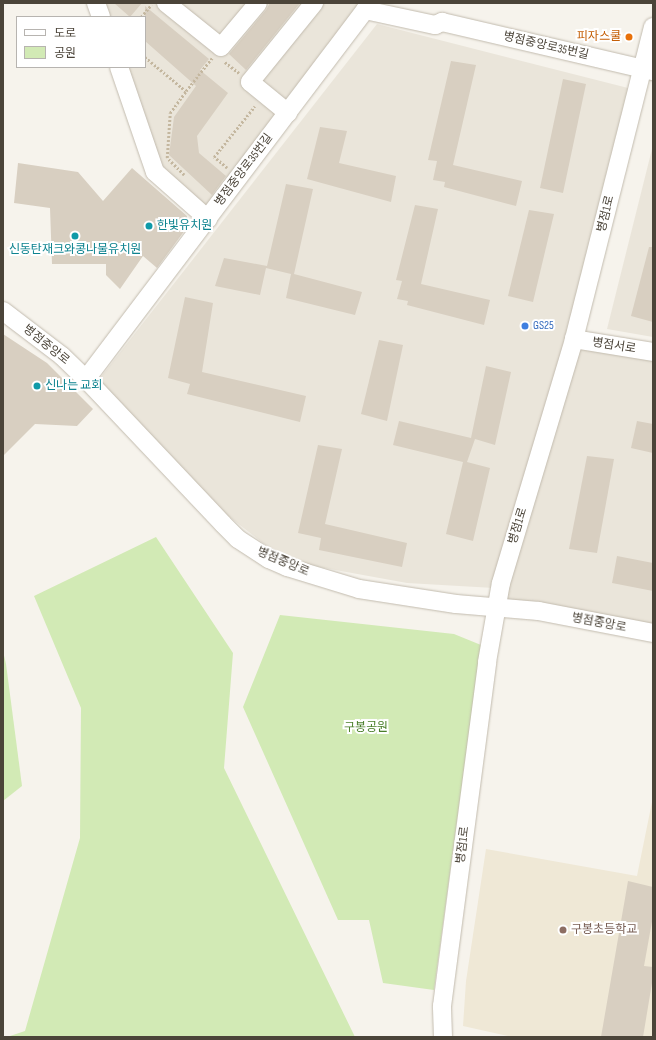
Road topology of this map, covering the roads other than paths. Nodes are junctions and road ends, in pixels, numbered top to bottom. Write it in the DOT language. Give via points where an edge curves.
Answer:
graph roads {
  1 [pos="96,3"];
  2 [pos="166,3"];
  3 [pos="258,3"];
  4 [pos="314,3"];
  5 [pos="380,8"];
  6 [pos="101,16"];
  7 [pos="653,26"];
  8 [pos="119,68"];
  9 [pos="648,70"];
  10 [pos="288,113"];
  11 [pos="208,218"];
  12 [pos="3,311"];
  13 [pos="574,339"];
  14 [pos="653,352"];
  15 [pos="86,379"];
  16 [pos="496,607"];
  17 [pos="653,633"];
  18 [pos="443,1037"];
  1 -- 6 [label="street"];
  2 -- 3 [label="street" via="221,47"];
  4 -- 10 [label="street" via="250,82"];
  5 -- 9 [label="street, 병점중앙로35번길" via="435,24 442,22"];
  5 -- 10 [label="street, 병점중앙로35번길" via="365,10"];
  7 -- 9 [label="street, 병점1로"];
  8 -- 11 [label="street" via="156,172"];
  9 -- 13 [label="street, 병점1로"];
  10 -- 11 [label="street, 병점중앙로35번길"];
  11 -- 15 [label="street, 병점중앙로35번길"];
  12 -- 15 [label="street, 병점중앙로" via="62,356"];
  13 -- 14 [label="street, 병점서로"];
  13 -- 16 [label="street, 병점1로"];
  15 -- 16 [label="street, 병점중앙로" via="223,524 253,550 269,559 359,589 456,604"];
  16 -- 17 [label="street, 병점중앙로" via="539,611"];
  16 -- 18 [label="street, 병점1로" via="442,1006"];
}
